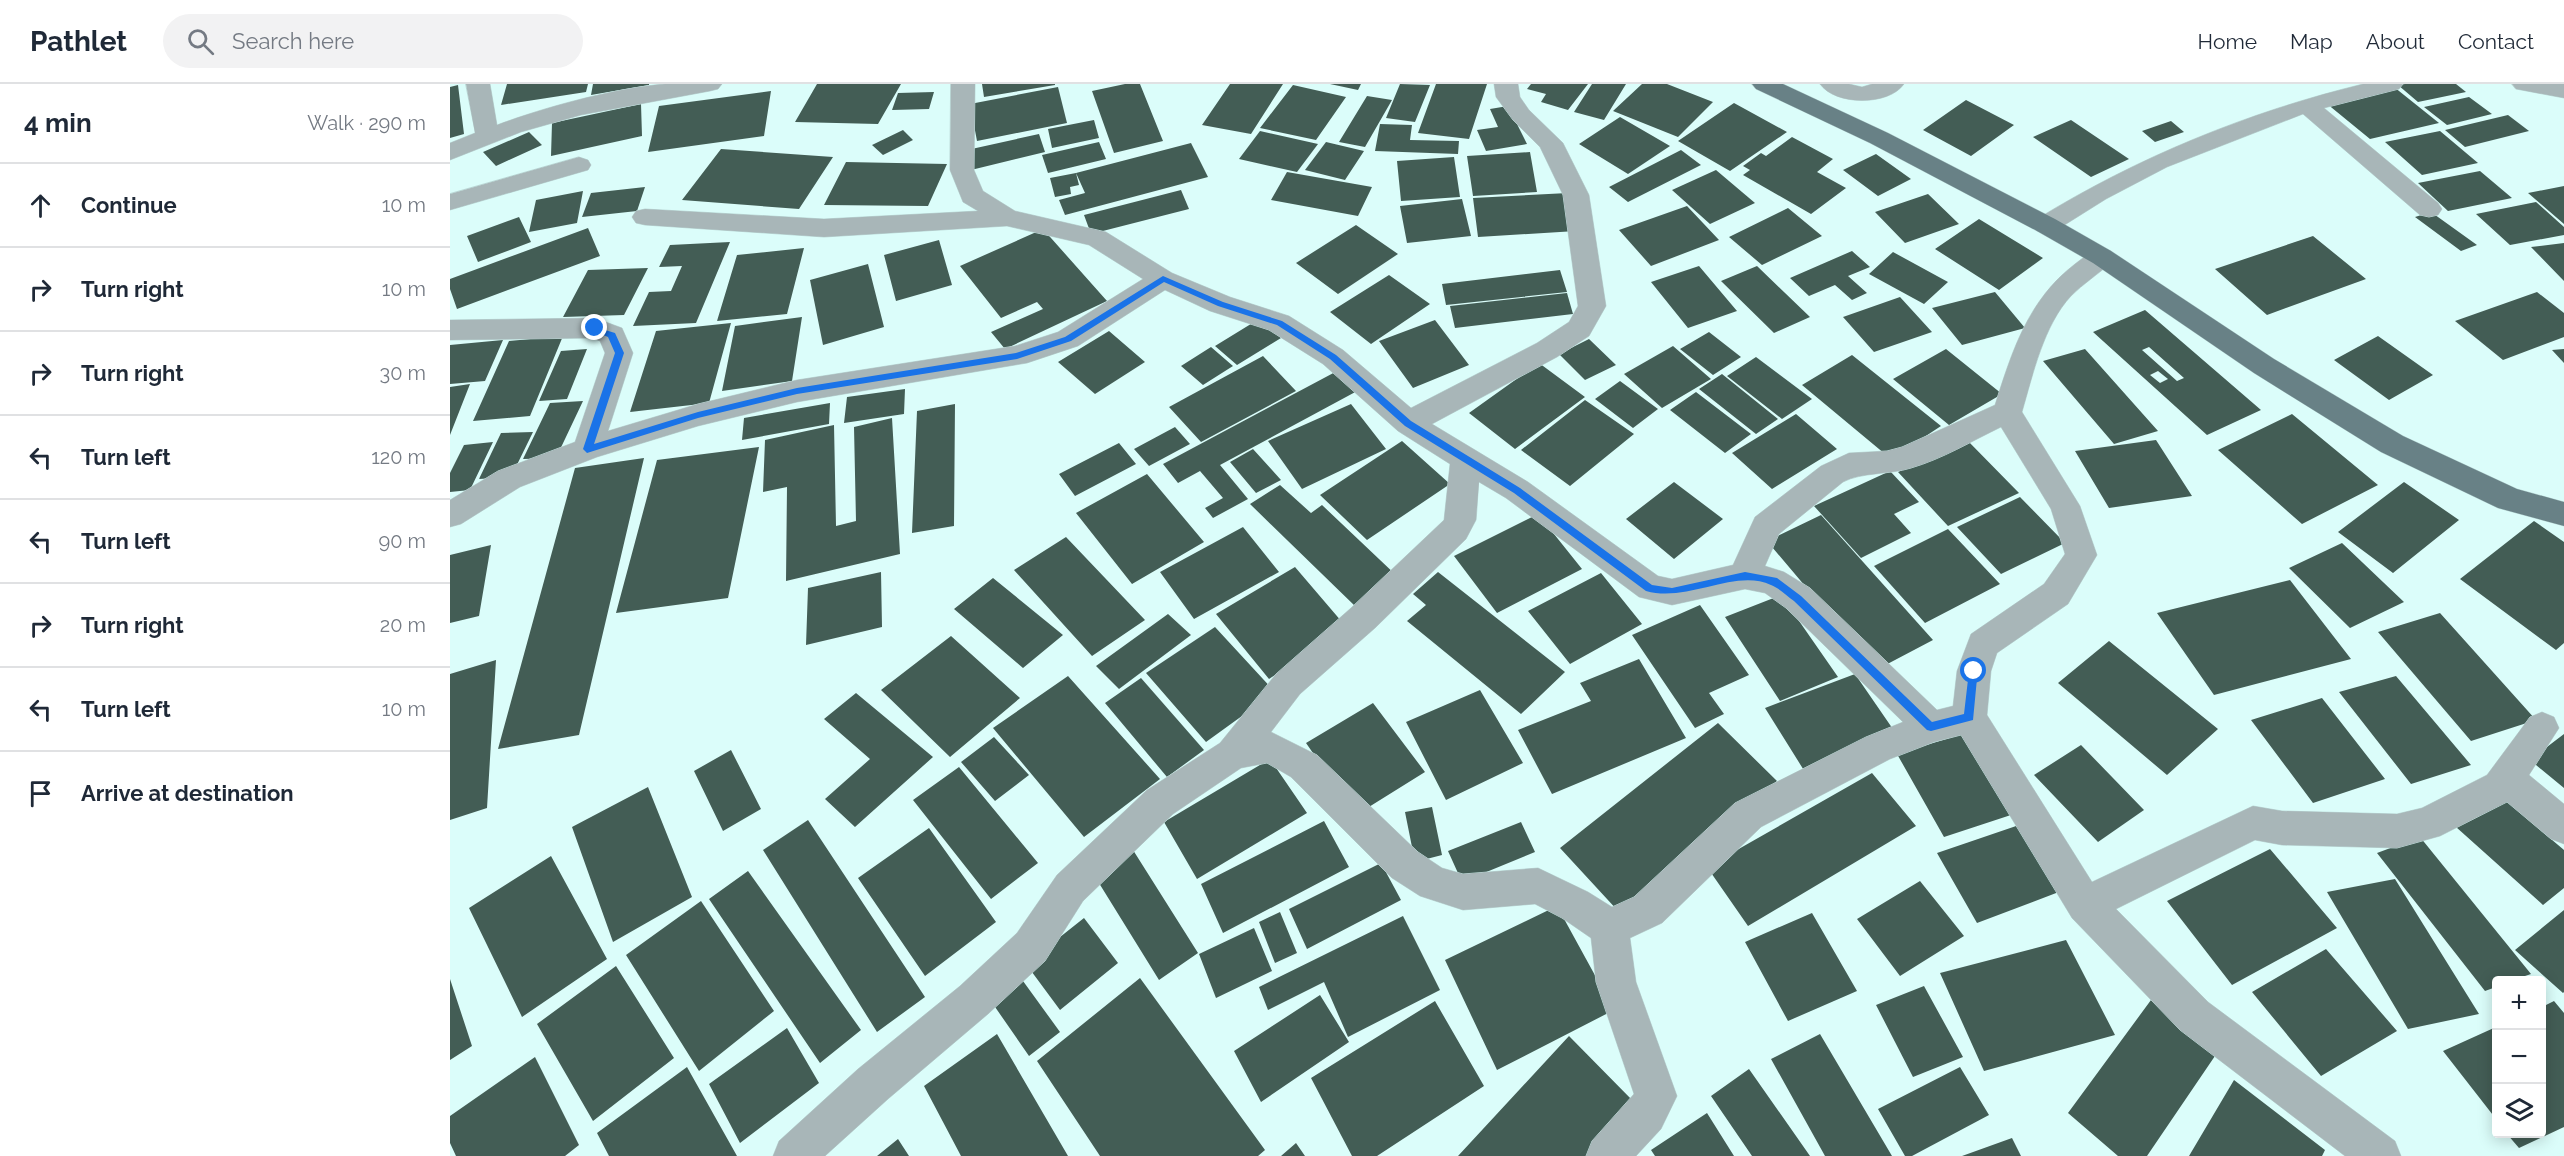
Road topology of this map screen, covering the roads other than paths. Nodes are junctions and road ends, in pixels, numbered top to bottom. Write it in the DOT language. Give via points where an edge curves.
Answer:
graph roads {
  1 [pos="478,84"];
  2 [pos="710,84"];
  3 [pos="963,84"];
  4 [pos="1506,84"];
  5 [pos="1764,84"];
  6 [pos="1832,84"];
  7 [pos="1892,84"];
  8 [pos="2391,84"];
  9 [pos="2524,84"];
  10 [pos="2564,90"];
  11 [pos="2306,105"];
  12 [pos="487,135"];
  13 [pos="450,152"];
  14 [pos="579,165"];
  15 [pos="450,202"];
  16 [pos="2429,209"];
  17 [pos="645,217"];
  18 [pos="1006,218"];
  19 [pos="2046,225"];
  20 [pos="2102,257"];
  21 [pos="1163,279"];
  22 [pos="450,330"];
  23 [pos="2007,412"];
  24 [pos="1408,423"];
  25 [pos="587,449"];
  26 [pos="1466,459"];
  27 [pos="2564,514"];
  28 [pos="450,515"];
  29 [pos="1745,576"];
  30 [pos="1969,717"];
  31 [pos="1931,727"];
  32 [pos="2542,728"];
  33 [pos="1233,754"];
  34 [pos="2506,779"];
  35 [pos="2564,827"];
  36 [pos="2085,905"];
  37 [pos="1609,928"];
  38 [pos="2372,1153"];
  39 [pos="794,1156"];
  40 [pos="1607,1156"];
  1 -- 12 [label="street"];
  2 -- 12 [label="street" via="633,96"];
  3 -- 18 [label="street" via="962,170 972,196"];
  4 -- 24 [label="street" via="1508,97 1521,115 1551,143 1576,195 1592,306 1579,329 1547,350"];
  5 -- 19 [label="main road" via="1879,138"];
  6 -- 7 [label="street" via="1862,96"];
  8 -- 11 [label="street"];
  9 -- 10 [label="street"];
  11 -- 16 [label="street"];
  11 -- 19 [label="street" via="2158,162"];
  12 -- 13 [label="street"];
  14 -- 15 [label="street"];
  17 -- 18 [label="street" via="824,228"];
  18 -- 21 [label="street" via="1097,237"];
  19 -- 20 [label="main road"];
  20 -- 23 [label="street" via="2060,291 2039,326"];
  20 -- 27 [label="main road" via="2264,366 2392,444 2509,500"];
  21 -- 24 [label="street" via="1220,304 1280,323 1333,357"];
  21 -- 25 [label="street" via="1068,339 1017,356 797,391 698,415"];
  22 -- 25 [label="street" via="595,328 612,335 619,353"];
  23 -- 29 [label="street" via="1910,457 1849,465 1832,474 1766,526"];
  23 -- 30 [label="street" via="2064,506 2081,555 2056,594 1983,644 1974,671"];
  24 -- 26 [label="street"];
  25 -- 28 [label="street" via="509,479"];
  26 -- 29 [label="street" via="1517,490 1650,588 1672,592"];
  26 -- 33 [label="street" via="1460,519 1455,531 1288,684"];
  29 -- 31 [label="street" via="1773,581 1798,598"];
  30 -- 31 [label="street"];
  30 -- 36 [label="street"];
  31 -- 37 [label="street" via="1878,748 1748,815 1648,910"];
  32 -- 34 [label="street"];
  33 -- 37 [label="street" via="1270,747 1304,766 1405,865 1433,883 1463,892 1538,886"];
  33 -- 39 [label="street" via="1160,802 1070,888 1031,947"];
  34 -- 35 [label="street"];
  34 -- 36 [label="street" via="2500,787 2427,824 2397,831 2282,828 2253,823"];
  36 -- 38 [label="street" via="2194,1016"];
  37 -- 40 [label="street" via="1616,982 1656,1096 1646,1114"];
}
